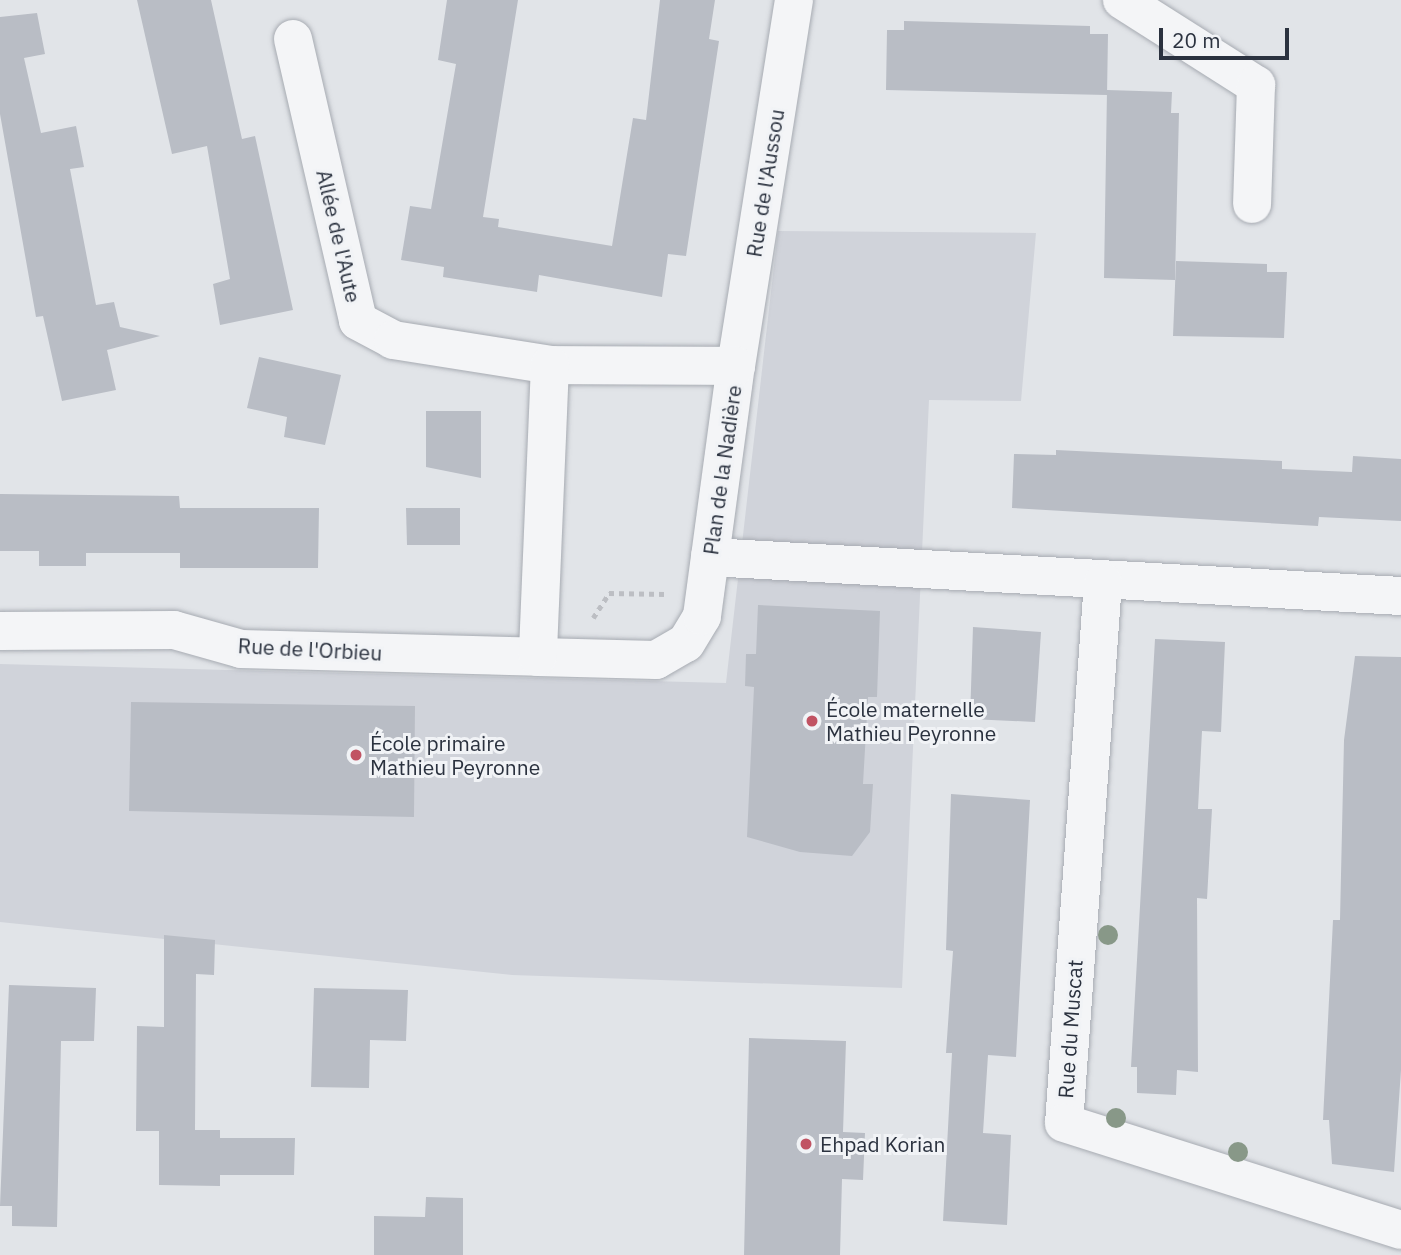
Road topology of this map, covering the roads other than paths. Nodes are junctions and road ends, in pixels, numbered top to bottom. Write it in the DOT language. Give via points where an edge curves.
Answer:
graph roads {
  1 [pos="794,0"];
  2 [pos="1122,0"];
  3 [pos="293,39"];
  4 [pos="1252,204"];
  5 [pos="550,365"];
  6 [pos="736,366"];
  7 [pos="710,557"];
  8 [pos="1103,582"];
  9 [pos="1401,596"];
  10 [pos="0,631"];
  11 [pos="555,657"];
  12 [pos="1401,1230"];
  1 -- 6 [label="street, Rue de l'Aussou"];
  2 -- 4 [label="street" via="1256,85"];
  3 -- 5 [label="street, Allée de l'Aute" via="358,321 393,340"];
  5 -- 6 [label="street, Plan de la Nadière"];
  5 -- 11 [label="street"];
  6 -- 7 [label="street, Plan de la Nadière"];
  7 -- 8 [label="street"];
  7 -- 11 [label="street, Plan de la Nadière" via="702,616 686,643 656,660"];
  8 -- 9 [label="street"];
  8 -- 12 [label="street, Rue du Muscat" via="1063,1124"];
  10 -- 11 [label="street, Rue de l'Orbieu" via="174,630 241,649"];
}
